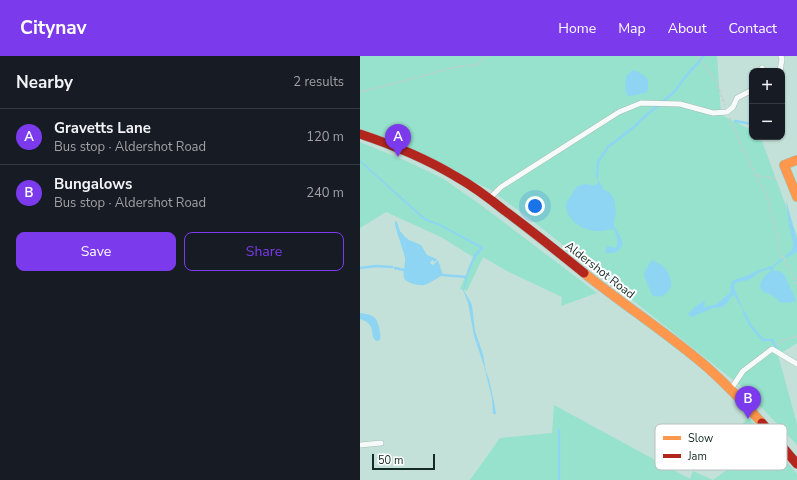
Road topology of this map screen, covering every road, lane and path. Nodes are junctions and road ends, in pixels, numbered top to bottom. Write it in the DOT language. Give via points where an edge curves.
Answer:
graph roads {
  1 [pos="486,56"];
  2 [pos="698,56"];
  3 [pos="782,56"];
  4 [pos="780,68"];
  5 [pos="360,92"];
  6 [pos="749,92"];
  7 [pos="727,112"];
  8 [pos="360,134"];
  9 [pos="797,160"];
  10 [pos="756,175"];
  11 [pos="789,176"];
  12 [pos="797,197"];
  13 [pos="489,198"];
  14 [pos="797,284"];
  15 [pos="797,336"];
  16 [pos="772,349"];
  17 [pos="797,364"];
  18 [pos="731,390"];
  19 [pos="763,424"];
  20 [pos="381,443"];
  21 [pos="360,446"];
  22 [pos="787,452"];
  23 [pos="797,464"];
  1 -- 5 [label="path" via="478,64 456,67"];
  2 -- 7 [label="path" via="716,81"];
  3 -- 4 [label="lane"];
  6 -- 7 [label="lane" via="737,98"];
  7 -- 10 [label="path"];
  7 -- 13 [label="lane" via="713,113 680,104 641,103 619,112 501,187"];
  8 -- 13 [label="main road, Aldershot Road" via="424,160"];
  9 -- 11 [label="main road" via="784,166"];
  10 -- 11 [label="path" via="777,179"];
  10 -- 14 [label="path" via="768,199 780,252"];
  11 -- 12 [label="main road"];
  13 -- 18 [label="main road, Aldershot Road" via="686,350"];
  15 -- 16 [label="path" via="782,341"];
  16 -- 17 [label="lane"];
  16 -- 18 [label="lane" via="743,371"];
  18 -- 19 [label="main road, Aldershot Road"];
  20 -- 21 [label="lane"];
  22 -- 23 [label="main road, Aldershot Road"];
}
